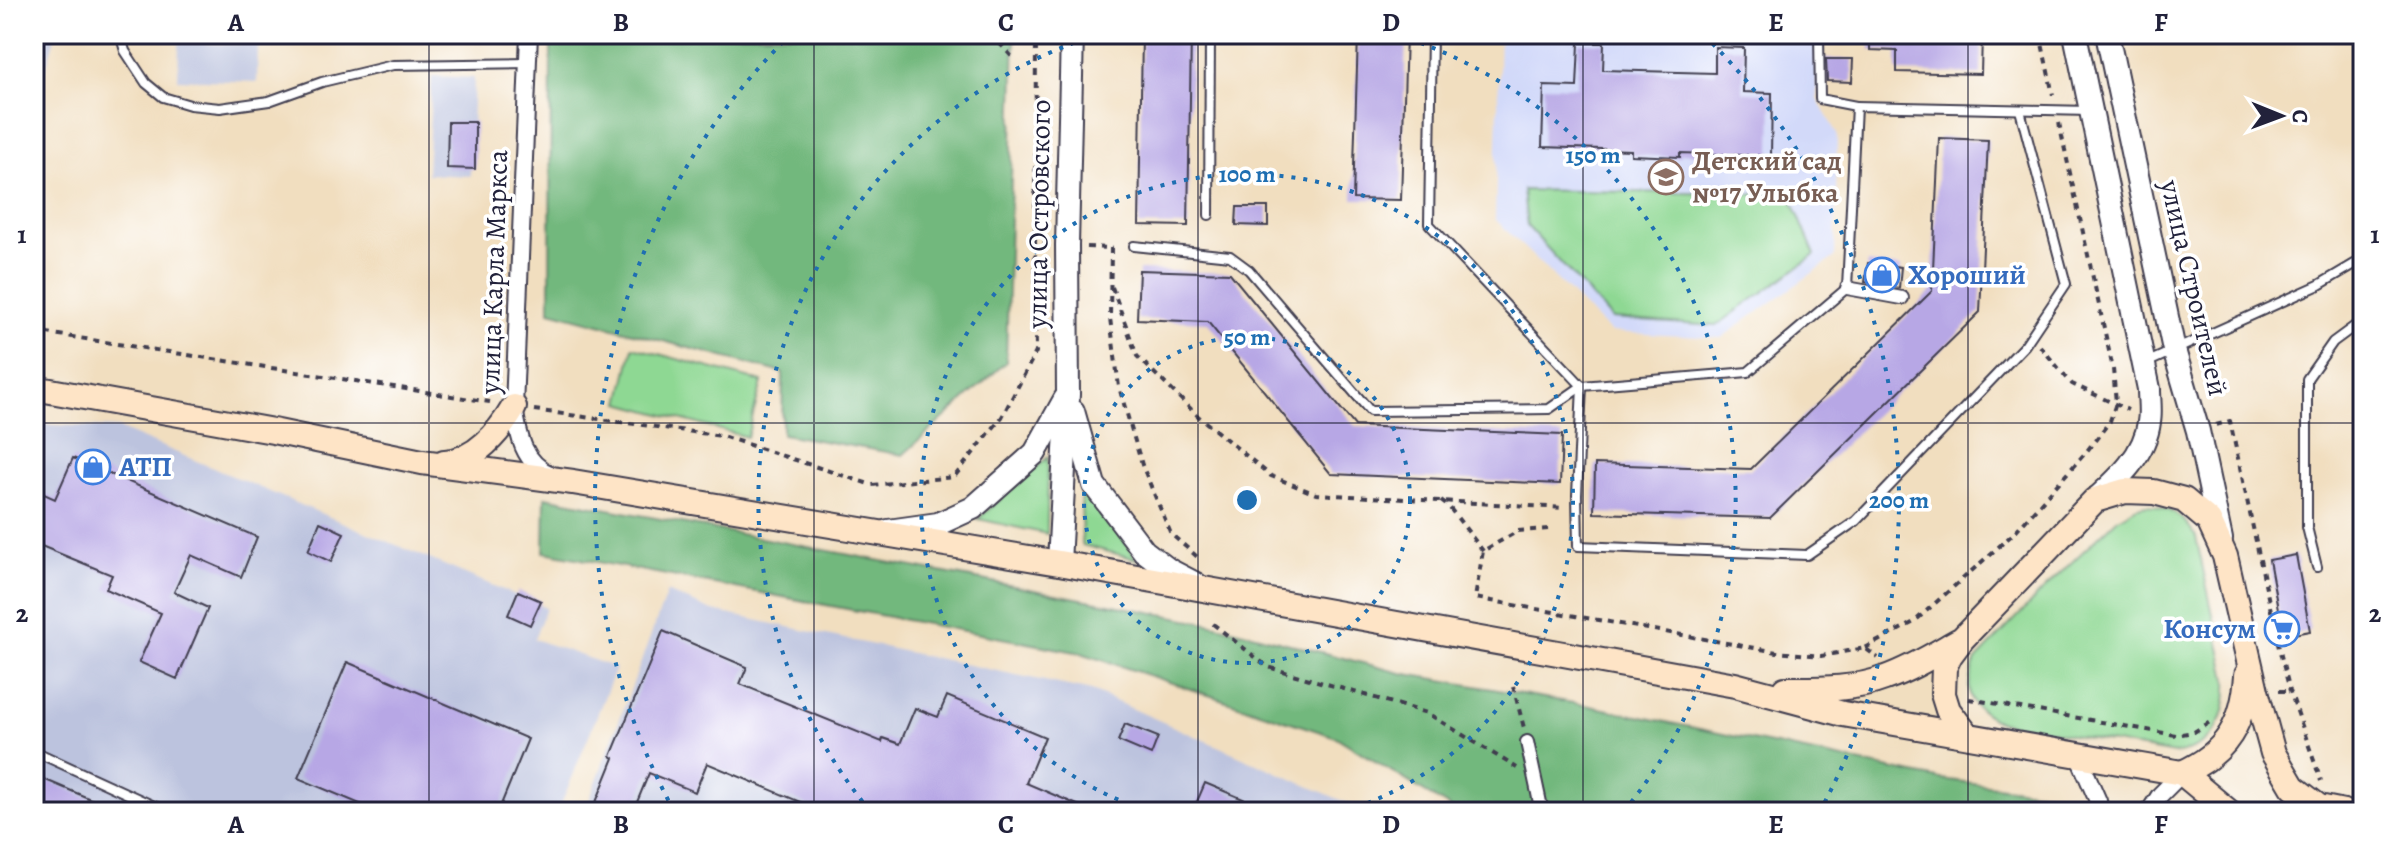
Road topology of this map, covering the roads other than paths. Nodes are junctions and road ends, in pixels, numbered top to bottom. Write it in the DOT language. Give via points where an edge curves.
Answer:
graph roads {
  1 [pos="120,34"];
  2 [pos="529,34"];
  3 [pos="1072,34"];
  4 [pos="1210,34"];
  5 [pos="1432,34"];
  6 [pos="1819,34"];
  7 [pos="2075,34"];
  8 [pos="2107,34"];
  9 [pos="529,63"];
  10 [pos="1856,106"];
  11 [pos="2020,110"];
  12 [pos="2091,111"];
  13 [pos="1209,215"];
  14 [pos="1134,246"];
  15 [pos="2363,259"];
  16 [pos="1847,288"];
  17 [pos="1902,298"];
  18 [pos="2363,320"];
  19 [pos="2174,350"];
  20 [pos="2145,363"];
  21 [pos="1582,386"];
  22 [pos="34,388"];
  23 [pos="1068,394"];
  24 [pos="514,407"];
  25 [pos="422,462"];
  26 [pos="573,482"];
  27 [pos="2095,500"];
  28 [pos="874,533"];
  29 [pos="2225,556"];
  30 [pos="1059,563"];
  31 [pos="2317,567"];
  32 [pos="1208,590"];
  33 [pos="1962,639"];
  34 [pos="2248,655"];
  35 [pos="1735,685"];
  36 [pos="1967,735"];
  37 [pos="1527,742"];
  38 [pos="34,751"];
  39 [pos="2077,753"];
  40 [pos="2182,773"];
  41 [pos="167,812"];
  42 [pos="1542,812"];
  43 [pos="2100,812"];
  44 [pos="2149,812"];
  45 [pos="2229,812"];
  46 [pos="2344,812"];
  1 -- 9 [label="lane" via="146,83 163,97 220,108 260,103 393,65"];
  2 -- 9 [label="street, улица Карла Маркса"];
  3 -- 23 [label="street, улица Островского"];
  4 -- 13 [label="lane"];
  5 -- 21 [label="lane" via="1429,224"];
  6 -- 10 [label="lane" via="1820,99"];
  7 -- 12 [label="street"];
  8 -- 19 [label="street, улица Строителей"];
  9 -- 24 [label="street, улица Карла Маркса"];
  10 -- 11 [label="lane"];
  10 -- 16 [label="lane"];
  11 -- 12 [label="lane"];
  11 -- 21 [label="lane" via="2066,284 2025,345 1856,521 1807,555 1578,546"];
  12 -- 20 [label="street"];
  14 -- 21 [label="lane" via="1230,256 1249,270 1370,411 1549,409"];
  15 -- 19 [label="lane" via="2319,285"];
  16 -- 17 [label="street"];
  16 -- 21 [label="lane" via="1748,372"];
  18 -- 31 [label="lane" via="2333,342 2307,379 2307,527"];
  19 -- 20 [label="lane"];
  19 -- 29 [label="street, улица Строителей"];
  20 -- 27 [label="street" via="2149,422 2142,445 2132,463"];
  22 -- 25 [label="main road"];
  23 -- 28 [label="street" via="1035,453 973,508 938,524"];
  23 -- 30 [label="street"];
  23 -- 32 [label="street" via="1094,485 1144,551"];
  24 -- 25 [label="main road" via="502,426 470,454 452,462"];
  24 -- 26 [label="street, улица Карла Маркса" via="518,434 530,459 543,471"];
  25 -- 26 [label="main road"];
  26 -- 28 [label="main road"];
  27 -- 29 [label="main road" via="2125,491 2184,500 2209,521"];
  27 -- 33 [label="main road"];
  28 -- 30 [label="main road"];
  29 -- 34 [label="main road"];
  30 -- 32 [label="main road"];
  32 -- 35 [label="main road"];
  33 -- 35 [label="main road" via="1882,680 1823,690"];
  33 -- 36 [label="main road" via="1944,668 1943,694"];
  34 -- 40 [label="main road" via="2241,715 2231,735 2217,753"];
  34 -- 46 [label="main road" via="2273,753 2293,787 2319,807"];
  35 -- 36 [label="main road" via="1843,714"];
  36 -- 39 [label="main road"];
  37 -- 42 [label="street"];
  38 -- 41 [label="lane"];
  39 -- 40 [label="main road"];
  39 -- 43 [label="street"];
  40 -- 44 [label="street"];
  40 -- 45 [label="main road"];
}
